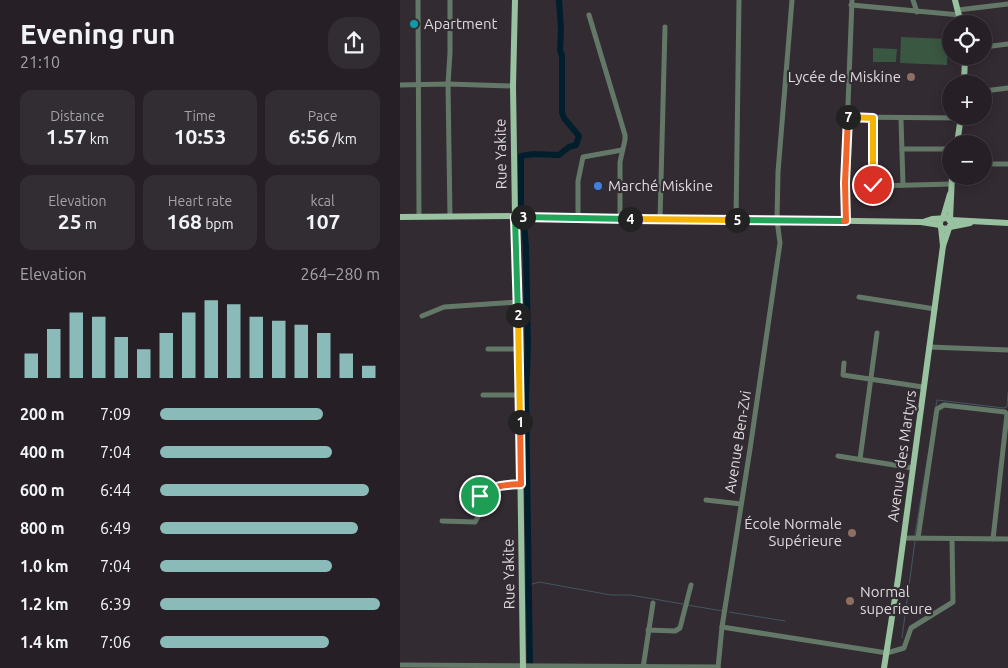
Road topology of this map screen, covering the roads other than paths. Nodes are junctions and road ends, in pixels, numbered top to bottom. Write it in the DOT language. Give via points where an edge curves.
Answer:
graph roads {
  1 [pos="418,0"];
  2 [pos="450,0"];
  3 [pos="514,0"];
  4 [pos="739,0"];
  5 [pos="792,0"];
  6 [pos="913,0"];
  7 [pos="955,0"];
  8 [pos="851,2"];
  9 [pos="1008,4"];
  10 [pos="917,12"];
  11 [pos="959,12"];
  12 [pos="588,15"];
  13 [pos="960,15"];
  14 [pos="665,27"];
  15 [pos="1008,44"];
  16 [pos="992,46"];
  17 [pos="448,84"];
  18 [pos="400,85"];
  19 [pos="418,85"];
  20 [pos="513,86"];
  21 [pos="1008,88"];
  22 [pos="992,90"];
  23 [pos="847,117"];
  24 [pos="873,118"];
  25 [pos="942,118"];
  26 [pos="901,119"];
  27 [pos="942,149"];
  28 [pos="622,150"];
  29 [pos="902,150"];
  30 [pos="992,164"];
  31 [pos="1008,164"];
  32 [pos="903,185"];
  33 [pos="951,187"];
  34 [pos="419,216"];
  35 [pos="400,217"];
  36 [pos="450,217"];
  37 [pos="519,217"];
  38 [pos="578,218"];
  39 [pos="620,218"];
  40 [pos="660,219"];
  41 [pos="736,220"];
  42 [pos="776,220"];
  43 [pos="846,221"];
  44 [pos="946,223"];
  45 [pos="1008,223"];
  46 [pos="859,297"];
  47 [pos="518,302"];
  48 [pos="935,309"];
  49 [pos="422,316"];
  50 [pos="877,334"];
  51 [pos="929,347"];
  52 [pos="488,349"];
  53 [pos="519,349"];
  54 [pos="1008,350"];
  55 [pos="844,363"];
  56 [pos="870,379"];
  57 [pos="923,387"];
  58 [pos="483,395"];
  59 [pos="520,395"];
  60 [pos="838,456"];
  61 [pos="860,459"];
  62 [pos="913,468"];
  63 [pos="521,484"];
  64 [pos="1001,484"];
  65 [pos="1008,484"];
  66 [pos="706,500"];
  67 [pos="741,504"];
  68 [pos="442,521"];
  69 [pos="903,538"];
  70 [pos="918,538"];
  71 [pos="952,538"];
  72 [pos="993,539"];
  73 [pos="1008,539"];
  74 [pos="691,585"];
  75 [pos="653,603"];
  76 [pos="722,627"];
  77 [pos="648,630"];
  78 [pos="887,653"];
  79 [pos="400,665"];
  80 [pos="524,666"];
  81 [pos="571,667"];
  82 [pos="608,667"];
  83 [pos="644,667"];
  84 [pos="678,667"];
  85 [pos="718,668"];
  86 [pos="884,668"];
  1 -- 19 [label="street"];
  2 -- 17 [label="street"];
  3 -- 20 [label="main road, Rue Yakite"];
  4 -- 41 [label="street"];
  5 -- 42 [label="street, Avenue Ben-Zvi"];
  6 -- 10 [label="street"];
  7 -- 11 [label="main road"];
  8 -- 10 [label="street"];
  8 -- 23 [label="street"];
  9 -- 11 [label="street"];
  10 -- 11 [label="street"];
  11 -- 13 [label="main road"];
  12 -- 28 [label="street" via="625,135"];
  14 -- 40 [label="street"];
  15 -- 16 [label="street"];
  17 -- 19 [label="street"];
  17 -- 20 [label="street"];
  17 -- 36 [label="street"];
  18 -- 19 [label="street"];
  19 -- 34 [label="street"];
  20 -- 37 [label="main road, Rue Yakite"];
  21 -- 22 [label="street"];
  23 -- 24 [label="street"];
  23 -- 43 [label="street"];
  24 -- 26 [label="street"];
  24 -- 32 [label="street" via="872,183 876,186"];
  25 -- 26 [label="street"];
  26 -- 29 [label="street"];
  27 -- 29 [label="street"];
  28 -- 38 [label="street" via="583,157 578,181"];
  28 -- 39 [label="street"];
  29 -- 32 [label="street"];
  30 -- 31 [label="street"];
  32 -- 33 [label="street"];
  33 -- 44 [label="main road, Avenue des Martyrs"];
  34 -- 35 [label="main road"];
  34 -- 36 [label="main road"];
  36 -- 37 [label="main road"];
  37 -- 38 [label="main road"];
  37 -- 47 [label="main road, Rue Yakite"];
  38 -- 39 [label="main road"];
  39 -- 40 [label="main road"];
  40 -- 41 [label="main road"];
  41 -- 42 [label="main road"];
  42 -- 43 [label="main road"];
  42 -- 67 [label="street, Avenue Ben-Zvi" via="780,243"];
  43 -- 44 [label="main road" via="922,222 932,219"];
  44 -- 45 [label="main road" via="962,220"];
  44 -- 48 [label="main road, Avenue des Martyrs"];
  46 -- 48 [label="street"];
  47 -- 49 [label="street" via="444,307"];
  47 -- 53 [label="main road, Rue Yakite"];
  48 -- 51 [label="main road, Avenue des Martyrs"];
  50 -- 56 [label="street"];
  51 -- 54 [label="street"];
  51 -- 57 [label="main road, Avenue des Martyrs"];
  52 -- 53 [label="street"];
  53 -- 59 [label="main road, Rue Yakite"];
  55 -- 56 [label="street" via="843,375"];
  56 -- 57 [label="street"];
  56 -- 61 [label="street"];
  57 -- 62 [label="main road, Avenue des Martyrs"];
  58 -- 59 [label="street"];
  59 -- 63 [label="main road, Rue Yakite"];
  60 -- 61 [label="street"];
  61 -- 62 [label="street"];
  62 -- 69 [label="main road, Avenue des Martyrs"];
  63 -- 68 [label="street" via="504,485 481,494 475,522"];
  63 -- 80 [label="main road, Rue Yakite"];
  64 -- 65 [label="street"];
  64 -- 70 [label="street" via="1007,414 938,406"];
  64 -- 72 [label="street"];
  66 -- 67 [label="street"];
  67 -- 76 [label="street, Avenue Ben-Zvi"];
  69 -- 70 [label="street"];
  69 -- 78 [label="main road, Avenue des Martyrs"];
  70 -- 71 [label="street"];
  71 -- 72 [label="street"];
  71 -- 78 [label="street" via="953,602 911,628 904,648"];
  72 -- 73 [label="street"];
  74 -- 77 [label="street" via="680,628 675,631"];
  75 -- 77 [label="street"];
  76 -- 78 [label="street"];
  76 -- 85 [label="street, Avenue Ben-Zvi"];
  77 -- 83 [label="street"];
  78 -- 86 [label="main road, Avenue des Martyrs"];
  79 -- 80 [label="street"];
  80 -- 81 [label="street"];
  81 -- 82 [label="street"];
  82 -- 83 [label="street"];
  83 -- 84 [label="street"];
  84 -- 85 [label="street"];
}
